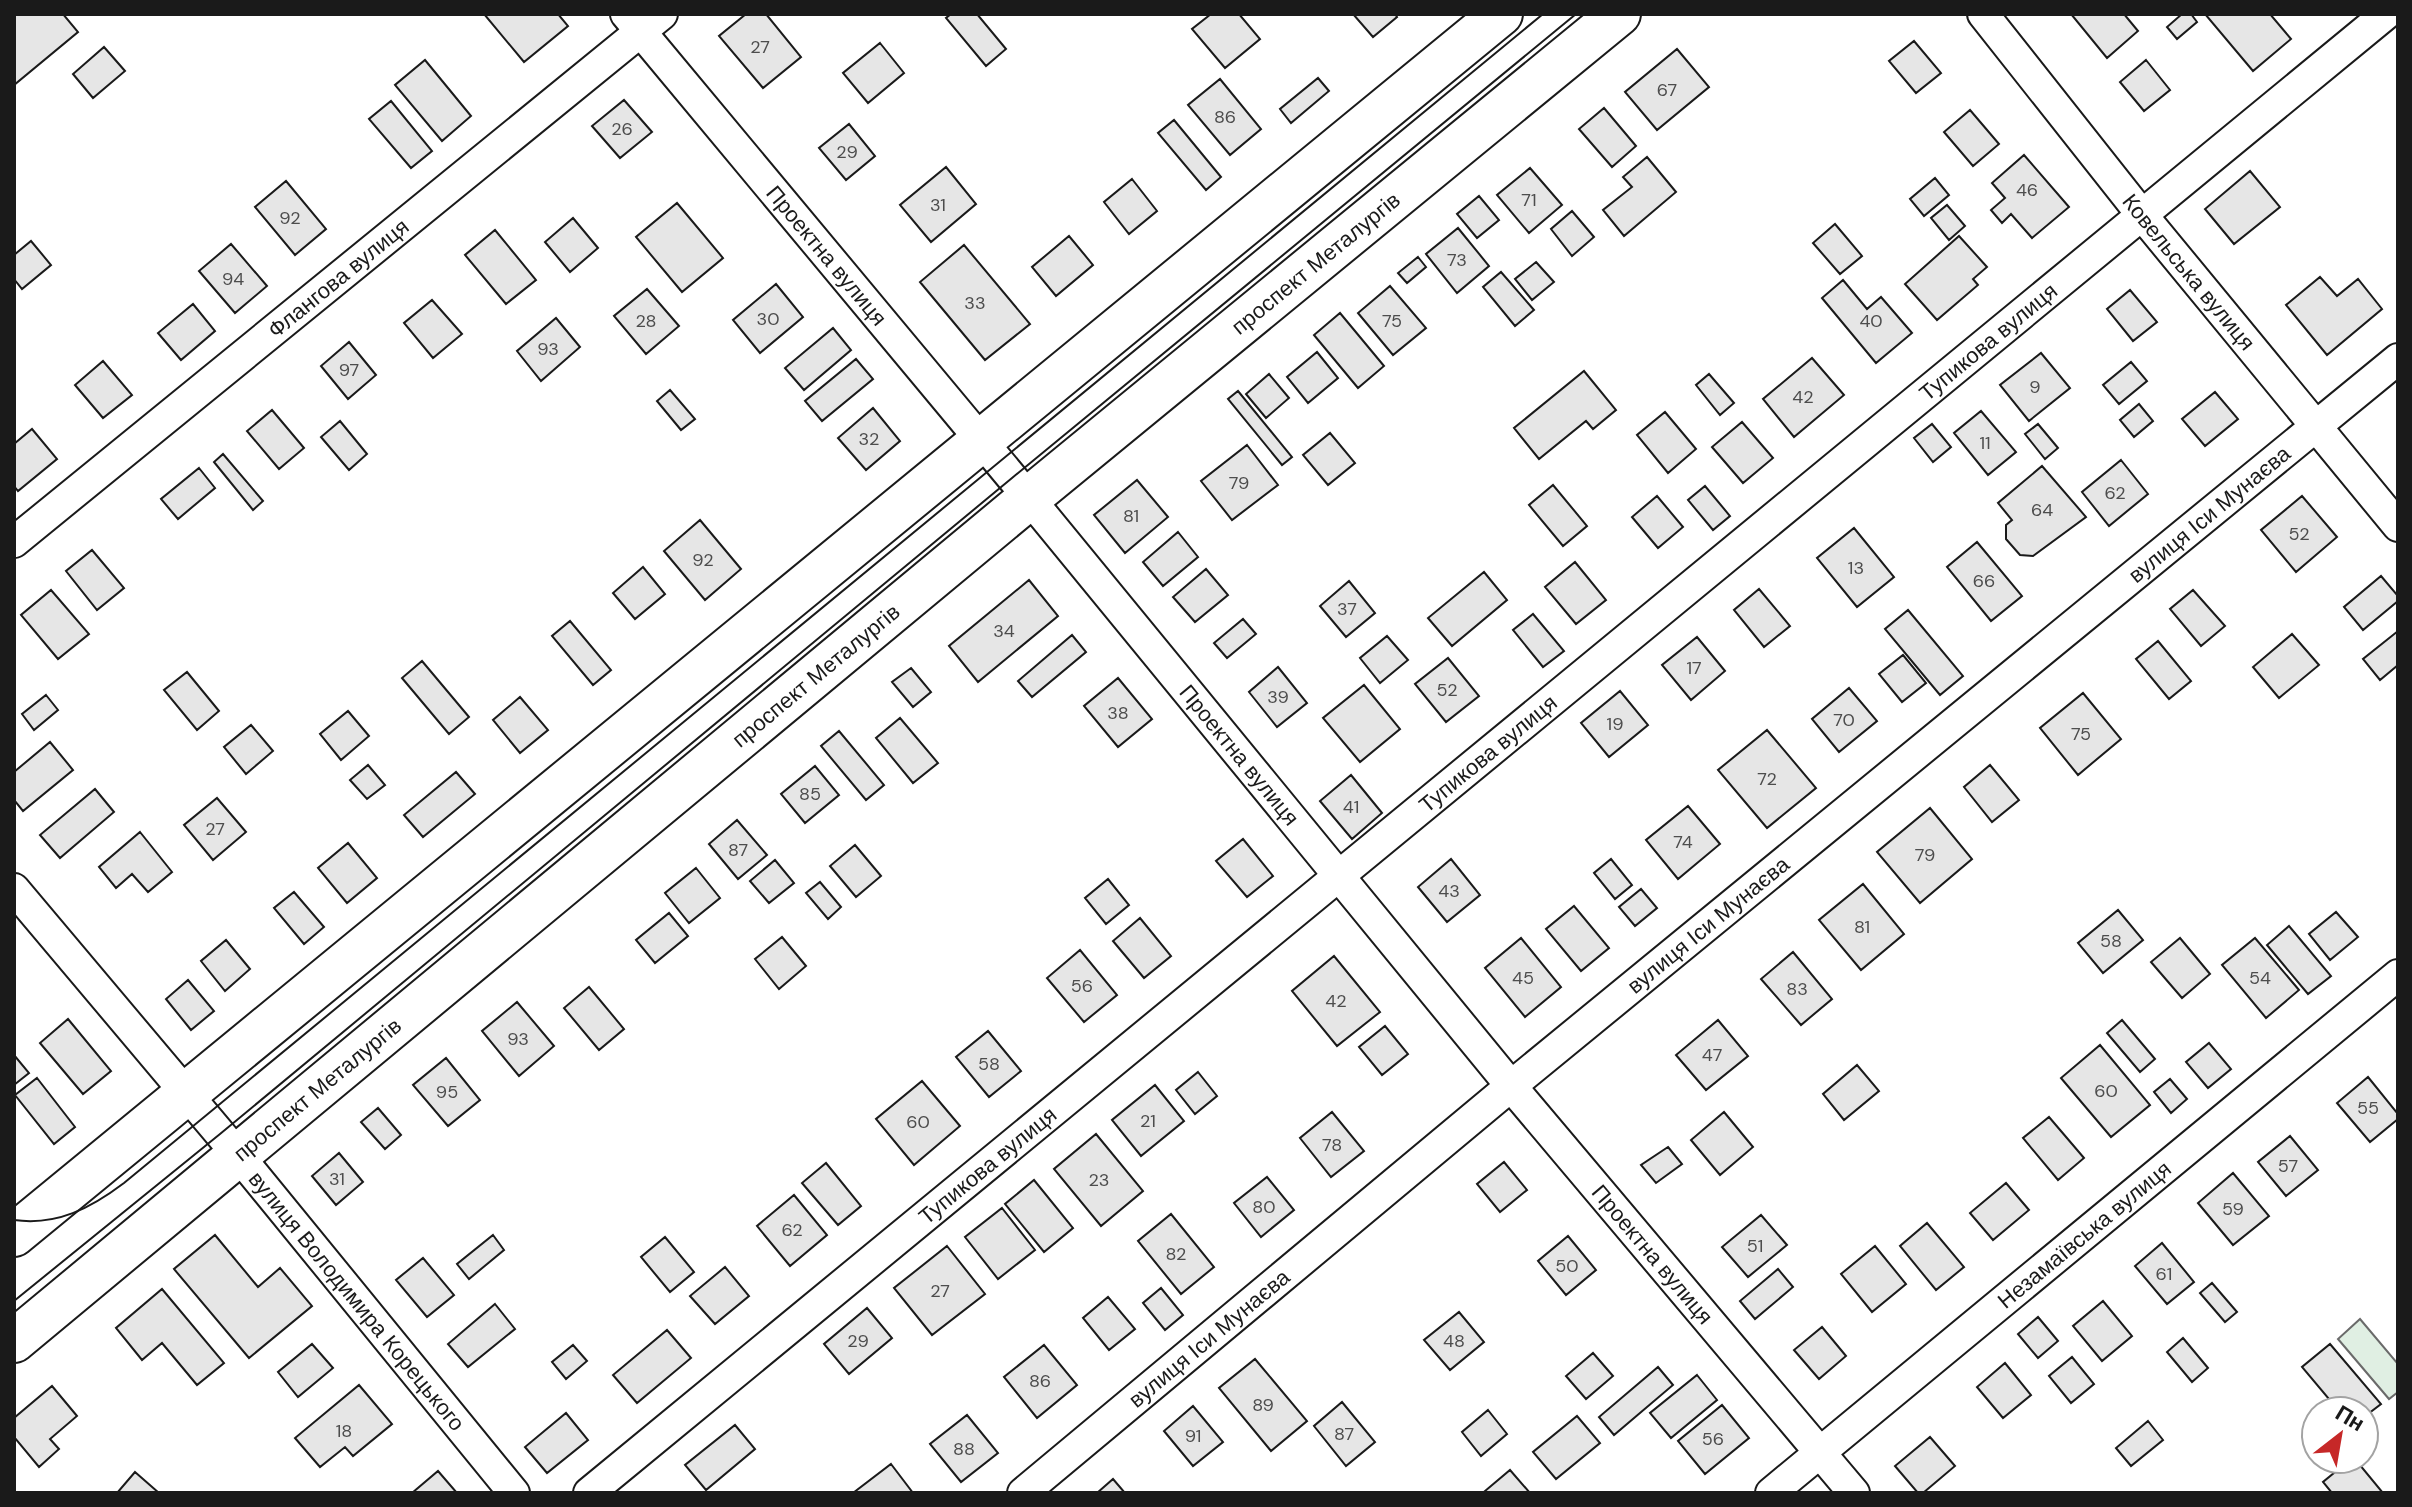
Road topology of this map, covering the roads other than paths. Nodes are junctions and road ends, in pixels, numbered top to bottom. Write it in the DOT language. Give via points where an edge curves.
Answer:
graph roads {
  1 [pos="1501,14"];
  2 [pos="1619,14"];
  3 [pos="1983,14"];
  4 [pos="2386,14"];
  5 [pos="643,20"];
  6 [pos="2142,215"];
  7 [pos="2398,359"];
  8 [pos="2317,426"];
  9 [pos="982,441"];
  10 [pos="1029,498"];
  11 [pos="2398,526"];
  12 [pos="14,542"];
  13 [pos="1340,876"];
  14 [pos="14,889"];
  15 [pos="2398,975"];
  16 [pos="1511,1086"];
  17 [pos="187,1095"];
  18 [pos="238,1155"];
  19 [pos="14,1235"];
  20 [pos="14,1341"];
  21 [pos="1820,1453"];
  22 [pos="514,1493"];
  23 [pos="589,1493"];
  24 [pos="1023,1493"];
  25 [pos="1771,1493"];
  26 [pos="1854,1493"];
  1 -- 9 [label="main road"];
  2 -- 10 [label="main road, проспект Металургів"];
  3 -- 6 [label="street, Ковельська вулиця"];
  4 -- 6 [label="street, Тупикова вулиця"];
  5 -- 9 [label="street, Проектна вулиця"];
  5 -- 12 [label="street, Флангова вулиця"];
  6 -- 8 [label="street, Ковельська вулиця"];
  6 -- 13 [label="street, Тупикова вулиця"];
  7 -- 8 [label="street, вулиця Іси Мунаєва"];
  8 -- 11 [label="street, Ковельська вулиця"];
  8 -- 16 [label="street, вулиця Іси Мунаєва"];
  9 -- 10 [label="street, Проектна вулиця"];
  9 -- 17 [label="main road"];
  10 -- 13 [label="street, Проектна вулиця"];
  10 -- 18 [label="main road, проспект Металургів"];
  13 -- 16 [label="street, Проектна вулиця"];
  13 -- 23 [label="street, Тупикова вулиця"];
  14 -- 17 [label="street, вулиця Володимира Корецького"];
  15 -- 21 [label="street, Незамаївська вулиця"];
  16 -- 21 [label="street, Проектна вулиця"];
  16 -- 24 [label="street, вулиця Іси Мунаєва"];
  17 -- 18 [label="street, вулиця Володимира Корецького"];
  17 -- 19 [label="main road"];
  18 -- 20 [label="main road, проспект Металургів"];
  18 -- 22 [label="street, вулиця Володимира Корецького"];
  21 -- 25 [label="street, Незамаївська вулиця"];
  21 -- 26 [label="street, Проектна вулиця"];
}
